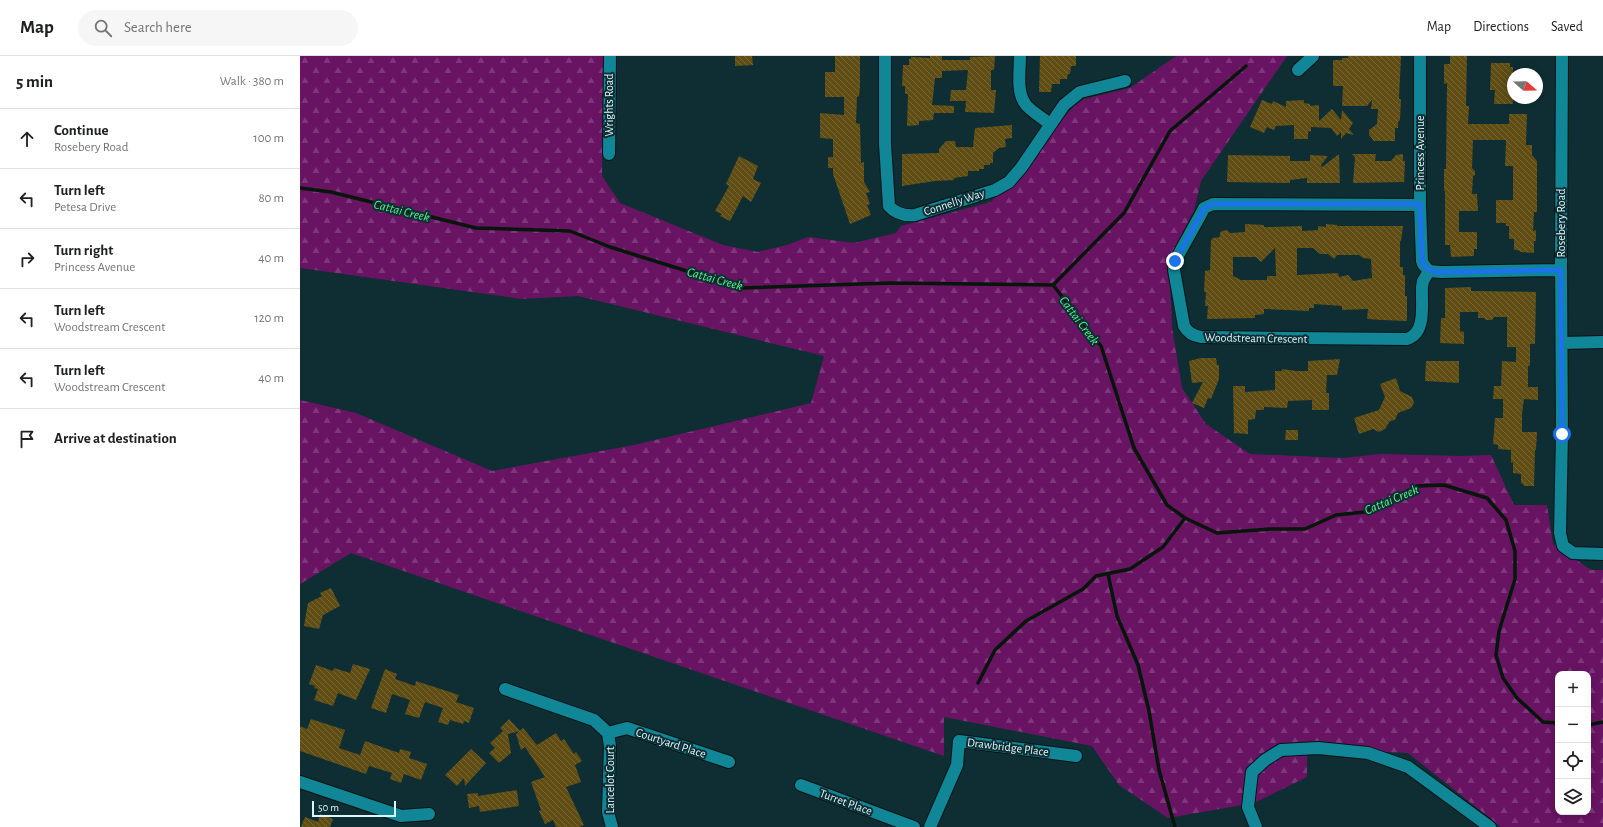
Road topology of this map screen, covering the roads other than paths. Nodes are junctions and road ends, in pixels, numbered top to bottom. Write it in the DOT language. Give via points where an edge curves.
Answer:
graph roads {
  1 [pos="610,56"];
  2 [pos="885,56"];
  3 [pos="1020,56"];
  4 [pos="1313,56"];
  5 [pos="1420,56"];
  6 [pos="1562,56"];
  7 [pos="1298,70"];
  8 [pos="1125,81"];
  9 [pos="1050,124"];
  10 [pos="609,154"];
  11 [pos="1420,204"];
  12 [pos="1561,270"];
  13 [pos="1429,271"];
  14 [pos="1603,342"];
  15 [pos="1562,343"];
  16 [pos="1603,554"];
  17 [pos="505,689"];
  18 [pos="608,734"];
  19 [pos="1076,756"];
  20 [pos="728,762"];
  21 [pos="300,782"];
  22 [pos="801,785"];
  23 [pos="429,814"];
  24 [pos="612,827"];
  25 [pos="914,827"];
  26 [pos="930,827"];
  27 [pos="1256,827"];
  28 [pos="1490,827"];
  1 -- 10 [label="street, Wrights Road"];
  2 -- 9 [label="street, Connelly Way" via="885,144 889,206 896,213 915,215 995,190 1008,182 1021,168"];
  3 -- 9 [label="street" via="1022,99 1026,106"];
  4 -- 7 [label="street"];
  5 -- 11 [label="street, Princess Avenue"];
  6 -- 12 [label="street, Rosebery Road"];
  8 -- 9 [label="street, Connelly Way" via="1080,92 1064,105"];
  11 -- 13 [label="street, Princess Avenue" via="1422,261"];
  11 -- 13 [label="street, Woodstream Crescent" via="1213,204 1204,208 1175,261 1174,270 1184,326 1186,330 1201,338 1407,339 1413,337 1421,325 1422,287"];
  12 -- 13 [label="street"];
  12 -- 15 [label="street, Rosebery Road"];
  14 -- 15 [label="street"];
  15 -- 16 [label="street, Rosebery Road" via="1560,533 1563,546 1573,553"];
  17 -- 18 [label="street" via="594,720"];
  18 -- 20 [label="street, Courtyard Place" via="626,728"];
  18 -- 24 [label="street, Lancelot Court" via="608,812"];
  19 -- 26 [label="street, Drawbridge Place" via="959,742 957,764"];
  21 -- 23 [label="street" via="401,816"];
  22 -- 25 [label="street, Turret Place"];
  27 -- 28 [label="street" via="1248,807 1252,772 1281,750 1318,748 1368,753 1408,767"];
}
